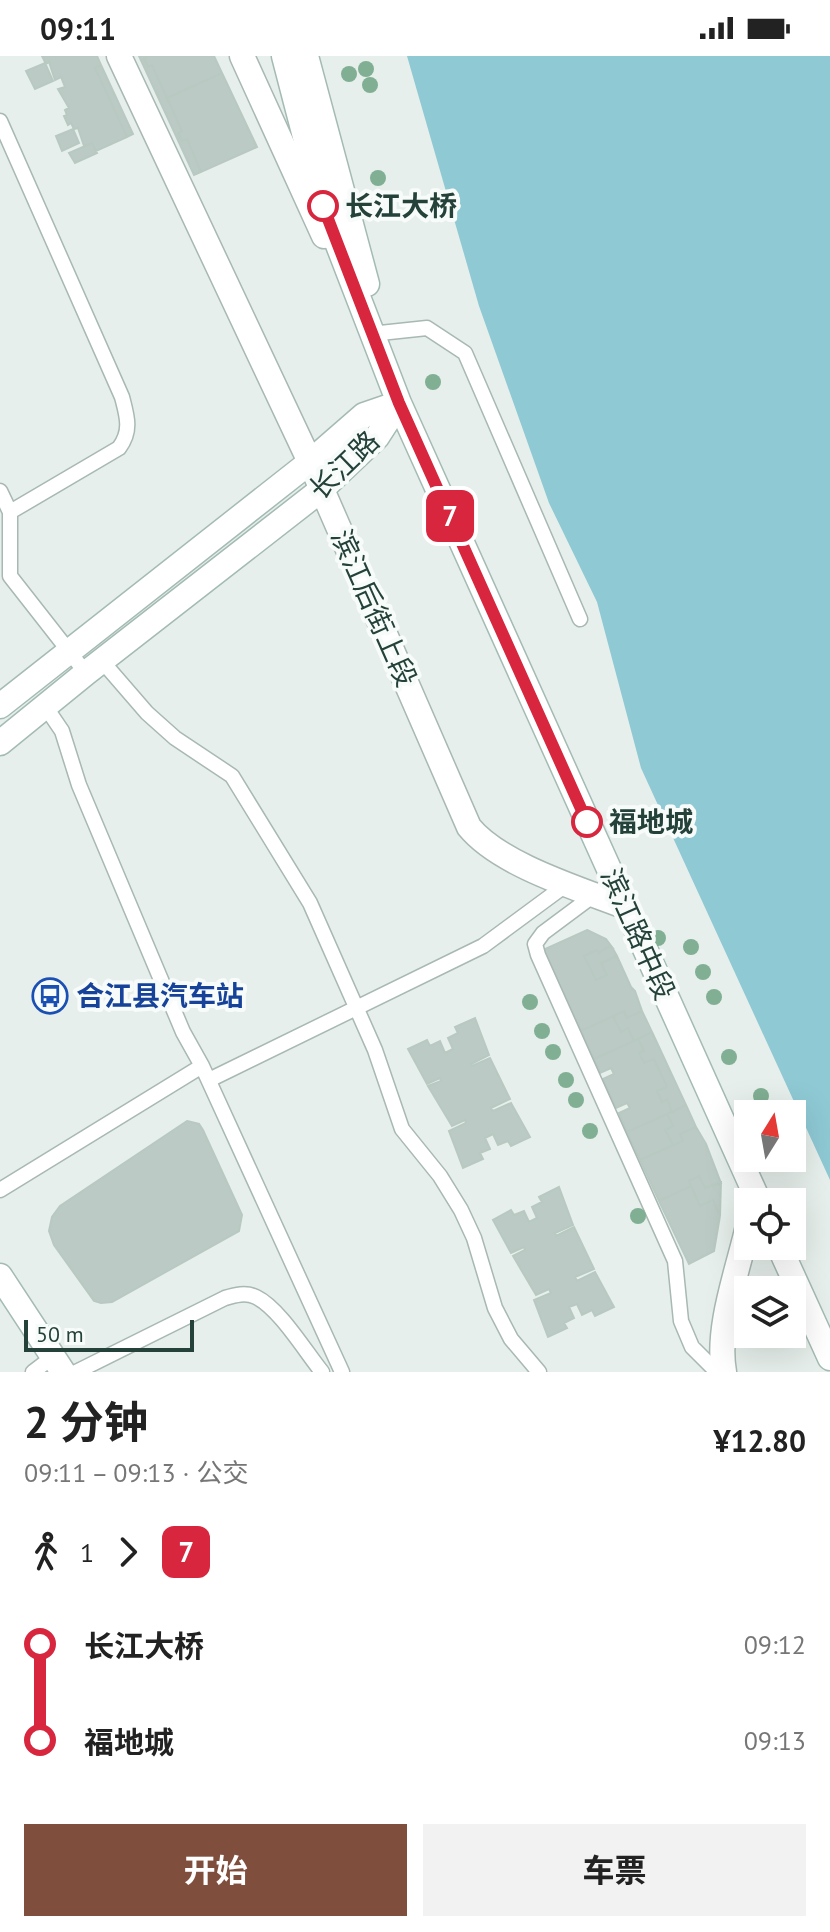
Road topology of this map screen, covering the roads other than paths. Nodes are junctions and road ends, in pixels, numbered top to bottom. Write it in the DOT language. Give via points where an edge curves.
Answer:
graph roads {
  1 [pos="119,56"];
  2 [pos="242,56"];
  3 [pos="284,56"];
  4 [pos="306,56"];
  5 [pos="0,121"];
  6 [pos="380,333"];
  7 [pos="399,403"];
  8 [pos="310,462"];
  9 [pos="321,490"];
  10 [pos="0,491"];
  11 [pos="10,512"];
  12 [pos="5,576"];
  13 [pos="580,619"];
  14 [pos="69,650"];
  15 [pos="94,667"];
  16 [pos="3,704"];
  17 [pos="45,706"];
  18 [pos="21,726"];
  19 [pos="0,743"];
  20 [pos="567,884"];
  21 [pos="594,895"];
  22 [pos="626,907"];
  23 [pos="357,1007"];
  24 [pos="202,1066"];
  25 [pos="209,1080"];
  26 [pos="751,1188"];
  27 [pos="0,1190"];
  28 [pos="740,1260"];
  29 [pos="785,1260"];
  30 [pos="0,1276"];
  31 [pos="830,1358"];
  32 [pos="59,1364"];
  33 [pos="33,1372"];
  34 [pos="76,1372"];
  35 [pos="322,1372"];
  36 [pos="342,1372"];
  37 [pos="539,1372"];
  38 [pos="717,1372"];
  39 [pos="724,1372"];
  1 -- 8 [label="main road, 滨江后街上段"];
  2 -- 7 [label="main road"];
  3 -- 7 [label="main road" via="323,206"];
  4 -- 6 [label="main road"];
  5 -- 11 [label="lane" via="122,397 128,429 119,448"];
  6 -- 7 [label="main road"];
  6 -- 13 [label="lane" via="427,328 465,353"];
  7 -- 8 [label="main road, 长江路" via="364,415"];
  7 -- 9 [label="main road, 长江路" via="377,437"];
  7 -- 22 [label="main road, 滨江路中段"];
  8 -- 9 [label="main road, 滨江后街上段"];
  8 -- 14 [label="main road, 长江路"];
  9 -- 15 [label="main road, 长江路"];
  9 -- 20 [label="main road, 滨江后街上段" via="469,827 488,846"];
  10 -- 11 [label="lane"];
  11 -- 12 [label="lane"];
  12 -- 14 [label="lane"];
  14 -- 15 [label="lane"];
  14 -- 16 [label="main road, 长江路"];
  15 -- 17 [label="main road, 长江路"];
  15 -- 23 [label="lane" via="175,738 232,776 310,903"];
  16 -- 18 [label="main road"];
  17 -- 18 [label="main road, 长江路"];
  17 -- 24 [label="lane" via="62,731 85,799"];
  18 -- 19 [label="main road, 长江路"];
  20 -- 21 [label="main road, 滨江后街上段"];
  20 -- 23 [label="lane" via="483,946"];
  21 -- 22 [label="main road, 滨江后街上段"];
  21 -- 38 [label="lane" via="535,944 675,1261 681,1321 692,1347"];
  22 -- 26 [label="main road, 滨江路中段"];
  23 -- 25 [label="lane"];
  23 -- 37 [label="lane" via="402,1129 461,1210 495,1308 511,1339"];
  24 -- 25 [label="lane"];
  24 -- 27 [label="lane"];
  25 -- 36 [label="lane"];
  28 -- 39 [label="main road" via="724,1331"];
  29 -- 31 [label="main road"];
  30 -- 32 [label="main road"];
  32 -- 33 [label="lane"];
  34 -- 35 [label="lane" via="242,1294 256,1296 274,1312"];
}
